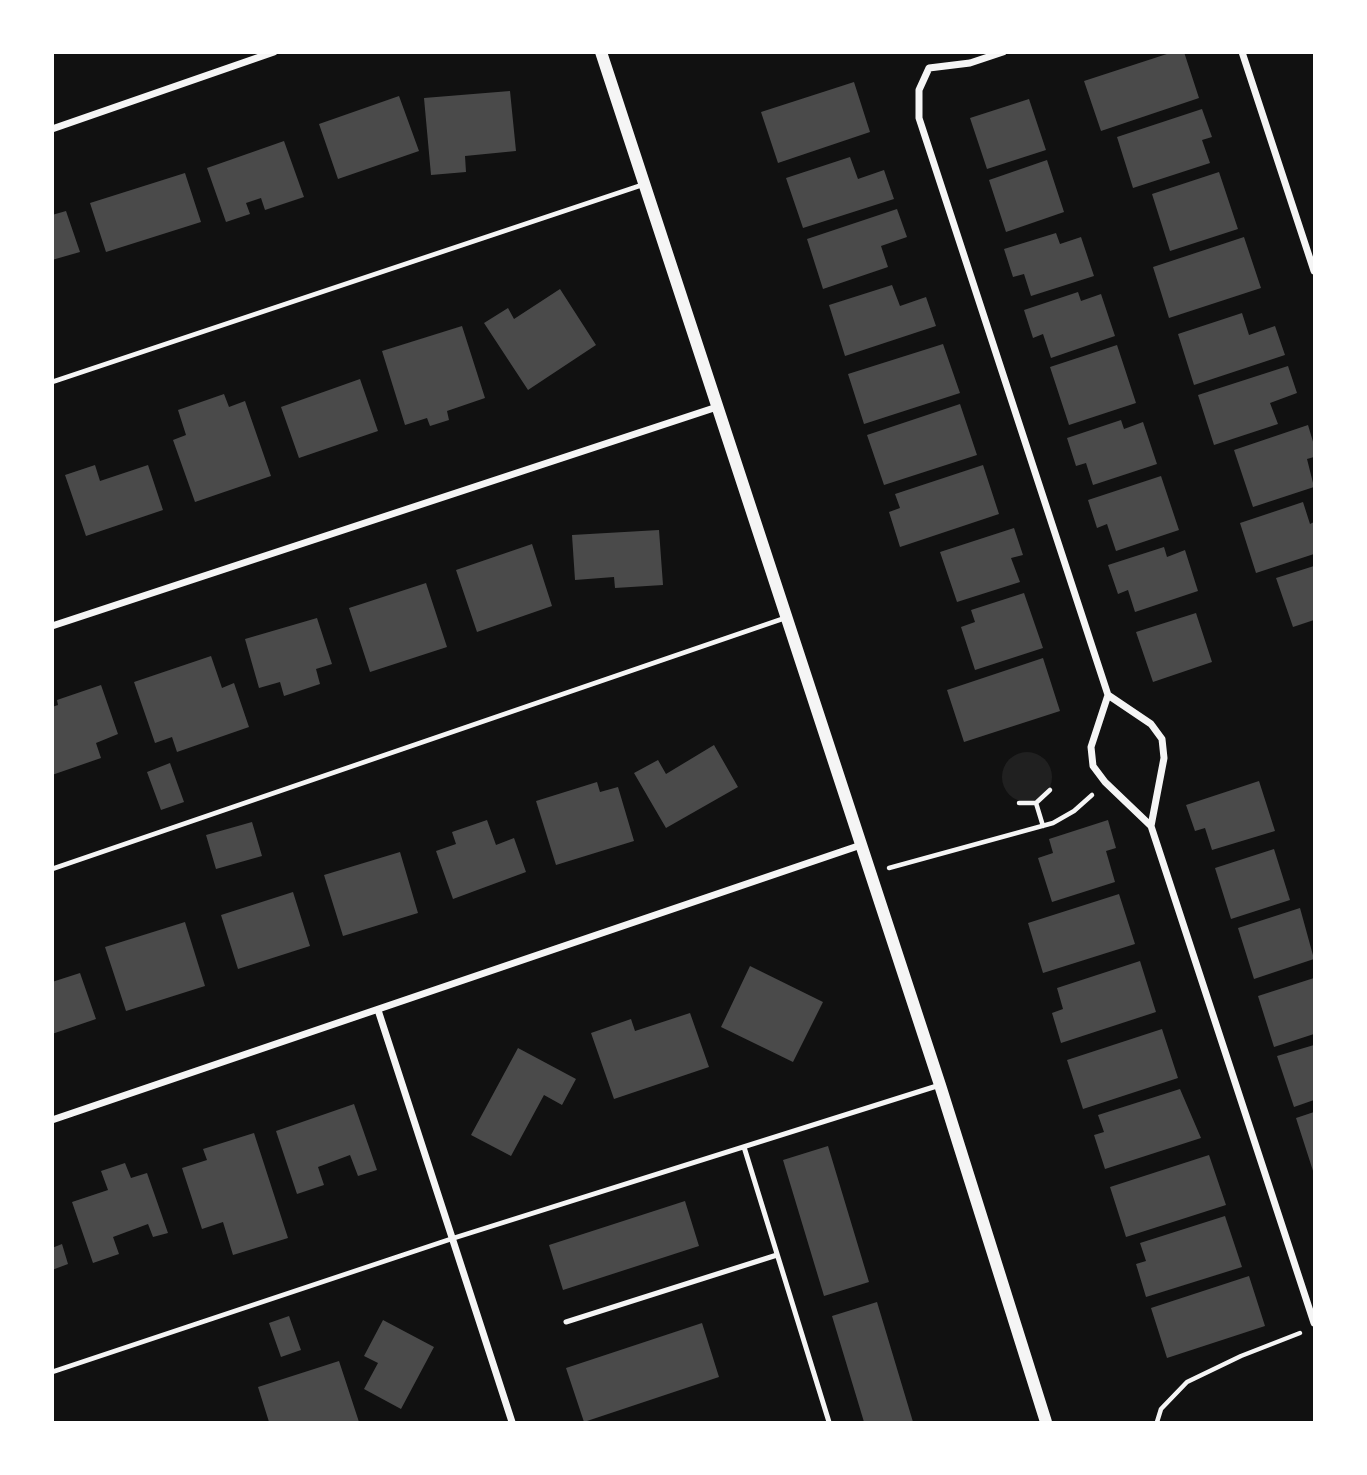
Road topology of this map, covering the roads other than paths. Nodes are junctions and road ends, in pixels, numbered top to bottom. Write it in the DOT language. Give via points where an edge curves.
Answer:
graph roads {
  1 [pos="274,52"];
  2 [pos="601,52"];
  3 [pos="1003,52"];
  4 [pos="1242,52"];
  5 [pos="52,129"];
  6 [pos="645,184"];
  7 [pos="1314,271"];
  8 [pos="52,383"];
  9 [pos="717,407"];
  10 [pos="786,617"];
  11 [pos="52,626"];
  12 [pos="1108,695"];
  13 [pos="1151,826"];
  14 [pos="861,845"];
  15 [pos="52,869"];
  16 [pos="378,1010"];
  17 [pos="940,1085"];
  18 [pos="52,1120"];
  19 [pos="744,1147"];
  20 [pos="454,1238"];
  21 [pos="777,1255"];
  22 [pos="566,1322"];
  23 [pos="1314,1323"];
  24 [pos="52,1372"];
  25 [pos="512,1423"];
  26 [pos="829,1423"];
  27 [pos="1046,1423"];
  1 -- 5 [label="street"];
  2 -- 6 [label="street"];
  3 -- 12 [label="street" via="970,63 929,68 919,90 919,118"];
  4 -- 7 [label="street"];
  6 -- 8 [label="lane"];
  6 -- 9 [label="street"];
  9 -- 10 [label="street"];
  9 -- 11 [label="street"];
  10 -- 14 [label="street"];
  10 -- 15 [label="lane"];
  12 -- 13 [label="street" via="1091,747 1093,766"];
  12 -- 13 [label="street" via="1151,724 1162,739 1164,758"];
  13 -- 23 [label="street"];
  14 -- 16 [label="street"];
  14 -- 17 [label="street"];
  16 -- 18 [label="street"];
  16 -- 20 [label="street"];
  17 -- 19 [label="lane"];
  17 -- 27 [label="street"];
  19 -- 20 [label="lane"];
  19 -- 21 [label="lane"];
  20 -- 24 [label="lane"];
  20 -- 25 [label="street"];
  21 -- 22 [label="lane"];
  21 -- 26 [label="lane"];
}
